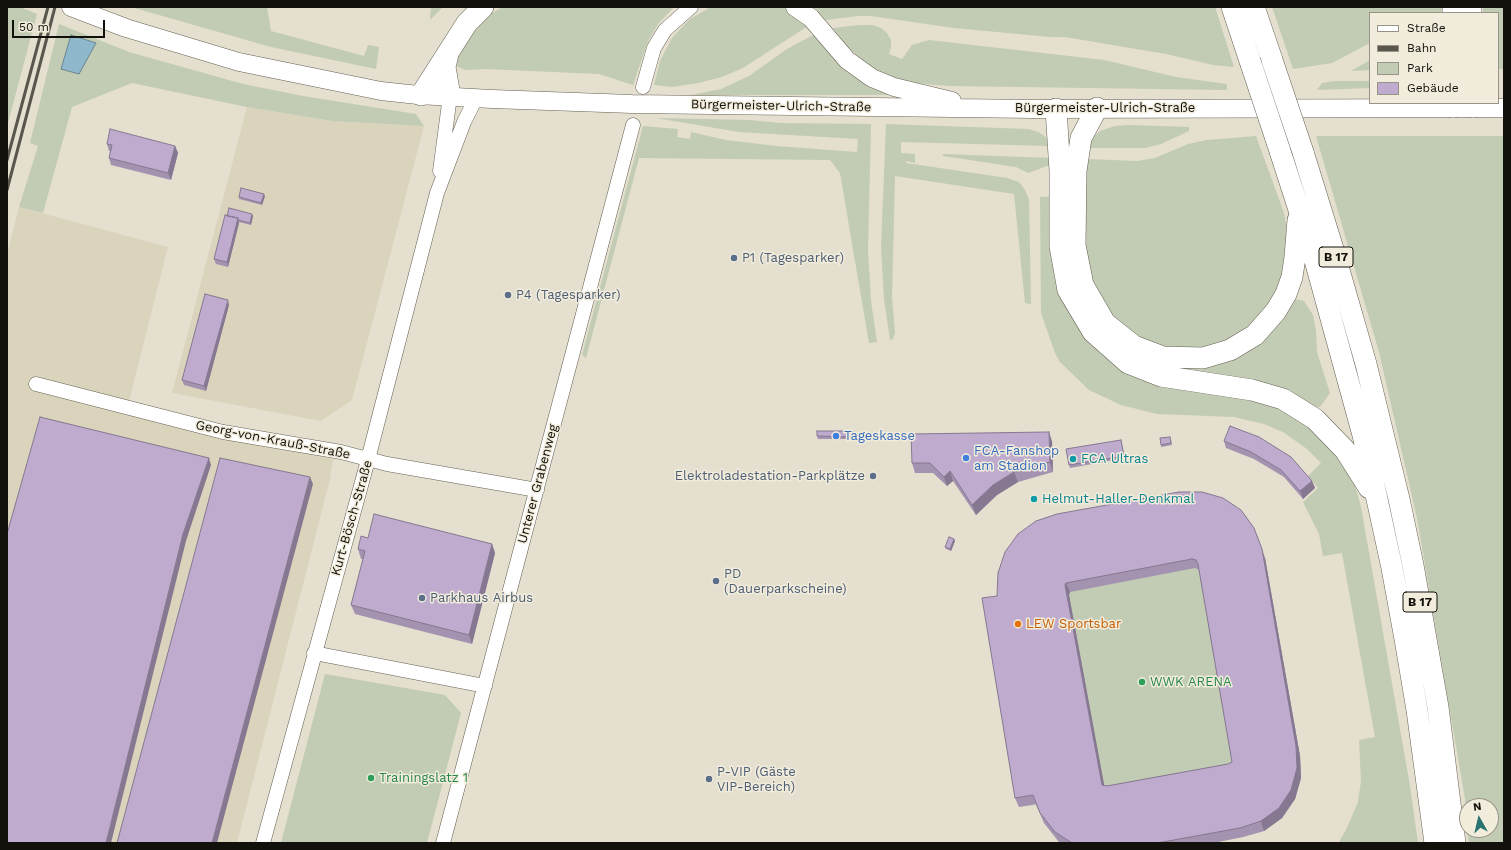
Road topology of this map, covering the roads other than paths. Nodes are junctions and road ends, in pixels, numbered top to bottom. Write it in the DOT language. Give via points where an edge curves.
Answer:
graph roads {
  1 [pos="71,7"];
  2 [pos="483,7"];
  3 [pos="691,7"];
  4 [pos="795,7"];
  5 [pos="1232,7"];
  6 [pos="1254,7"];
  7 [pos="448,52"];
  8 [pos="643,87"];
  9 [pos="421,95"];
  10 [pos="450,96"];
  11 [pos="476,98"];
  12 [pos="1463,105"];
  13 [pos="984,108"];
  14 [pos="1056,108"];
  15 [pos="1097,108"];
  16 [pos="1504,108"];
  17 [pos="633,125"];
  18 [pos="437,193"];
  19 [pos="1299,210"];
  20 [pos="36,384"];
  21 [pos="368,459"];
  22 [pos="536,490"];
  23 [pos="1378,501"];
  24 [pos="314,653"];
  25 [pos="485,686"];
  26 [pos="263,843"];
  27 [pos="443,843"];
  28 [pos="1435,843"];
  29 [pos="1455,843"];
  1 -- 9 [label="main road, Bürgermeister-Ulrich-Straße" via="133,30 239,62 380,91"];
  2 -- 7 [label="highway" via="467,23"];
  3 -- 8 [label="street" via="665,30 654,48"];
  4 -- 13 [label="main road" via="811,18 847,60 872,78 894,87"];
  5 -- 19 [label="highway, B 17, bridge"];
  6 -- 29 [label="highway, B 17, bridge" via="1334,249 1364,356 1399,499 1438,706"];
  7 -- 9 [label="highway"];
  7 -- 10 [label="highway" via="445,67"];
  9 -- 10 [label="main road, Bürgermeister-Ulrich-Straße"];
  10 -- 11 [label="main road, Bürgermeister-Ulrich-Straße"];
  10 -- 18 [label="street, Kurt-Bösch-Straße"];
  11 -- 13 [label="main road, Bürgermeister-Ulrich-Straße" via="625,104"];
  11 -- 18 [label="street, Kurt-Bösch-Straße"];
  12 -- 15 [label="main road, Bürgermeister-Ulrich-Straße"];
  12 -- 16 [label="main road, Bürgermeister-Ulrich-Straße"];
  13 -- 14 [label="main road, Bürgermeister-Ulrich-Straße"];
  14 -- 15 [label="main road, Bürgermeister-Ulrich-Straße"];
  14 -- 23 [label="highway" via="1060,171 1060,246 1068,290 1093,332 1128,363 1160,376 1252,390 1283,399 1315,419 1345,450"];
  15 -- 19 [label="highway" via="1081,138 1076,171 1075,245 1083,285 1105,323 1134,346 1163,357 1203,358 1230,350 1255,335 1276,311 1290,283 1296,257"];
  17 -- 22 [label="street, Unterer Grabenweg"];
  18 -- 21 [label="street, Kurt-Bösch-Straße"];
  19 -- 23 [label="highway, B 17" via="1346,370"];
  20 -- 21 [label="street, Georg-von-Krauß-Straße" via="223,432"];
  21 -- 22 [label="street, Georg-von-Krauß-Straße"];
  21 -- 24 [label="street, Kurt-Bösch-Straße"];
  22 -- 25 [label="street, Unterer Grabenweg"];
  23 -- 28 [label="highway, B 17" via="1409,662"];
  24 -- 25 [label="street"];
  24 -- 26 [label="street, Kurt-Bösch-Straße"];
  25 -- 27 [label="street, Unterer Grabenweg"];
}
